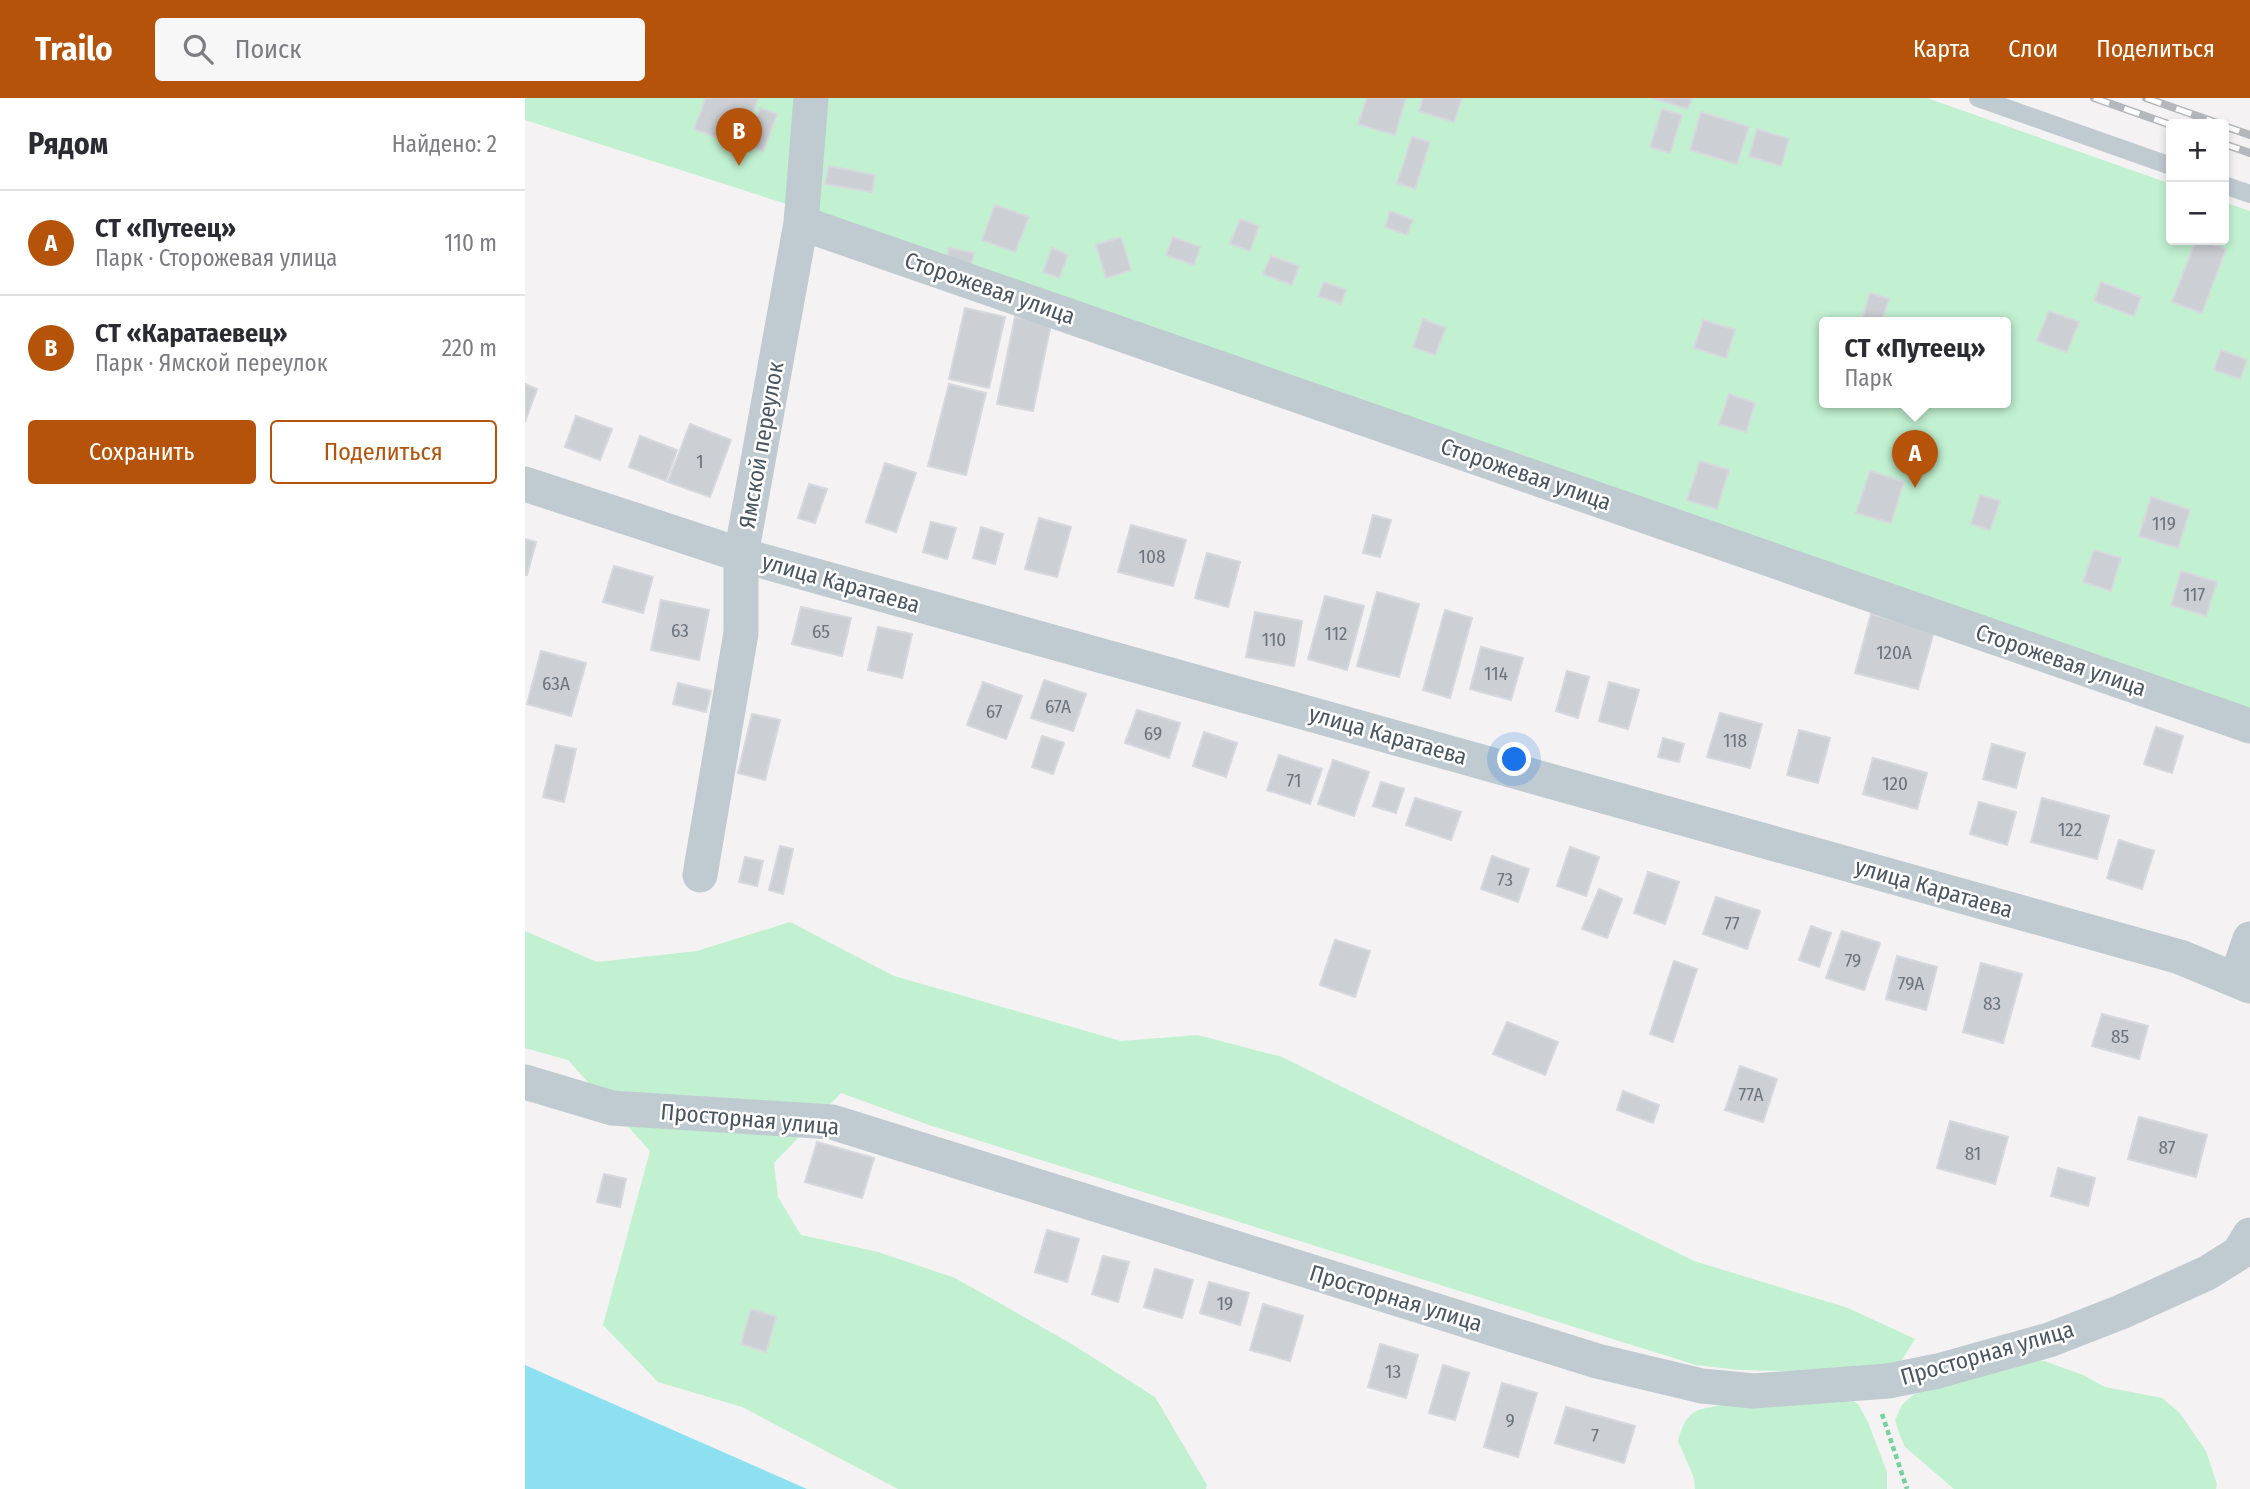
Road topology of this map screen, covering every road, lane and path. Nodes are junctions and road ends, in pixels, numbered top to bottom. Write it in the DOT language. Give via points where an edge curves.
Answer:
graph roads {
  1 [pos="1978,98"];
  2 [pos="810,99"];
  3 [pos="2166,164"];
  4 [pos="2229,187"];
  5 [pos="2250,194"];
  6 [pos="801,223"];
  7 [pos="525,484"];
  8 [pos="741,555"];
  9 [pos="2250,726"];
  10 [pos="700,875"];
  11 [pos="2250,939"];
  12 [pos="2243,983"];
  13 [pos="525,1082"];
  14 [pos="2250,1236"];
  15 [pos="1870,1383"];
  16 [pos="1907,1489"];
  1 -- 3 [label="lane"];
  2 -- 6 [label="street, Ямской переулок"];
  4 -- 5 [label="lane"];
  6 -- 8 [label="street, Ямской переулок"];
  6 -- 9 [label="street, Сторожевая улица"];
  7 -- 8 [label="street, улица Каратаева"];
  8 -- 10 [label="street, Ямской переулок" via="741,633"];
  8 -- 12 [label="street, улица Каратаева" via="2167,953"];
  11 -- 12 [label="street"];
  13 -- 15 [label="street, Просторная улица" via="612,1108 832,1122 1597,1361 1702,1386 1754,1391"];
  14 -- 15 [label="street, Просторная улица" via="2239,1253 2207,1273 2121,1312 1938,1371"];
  15 -- 16 [label="path"];
}
